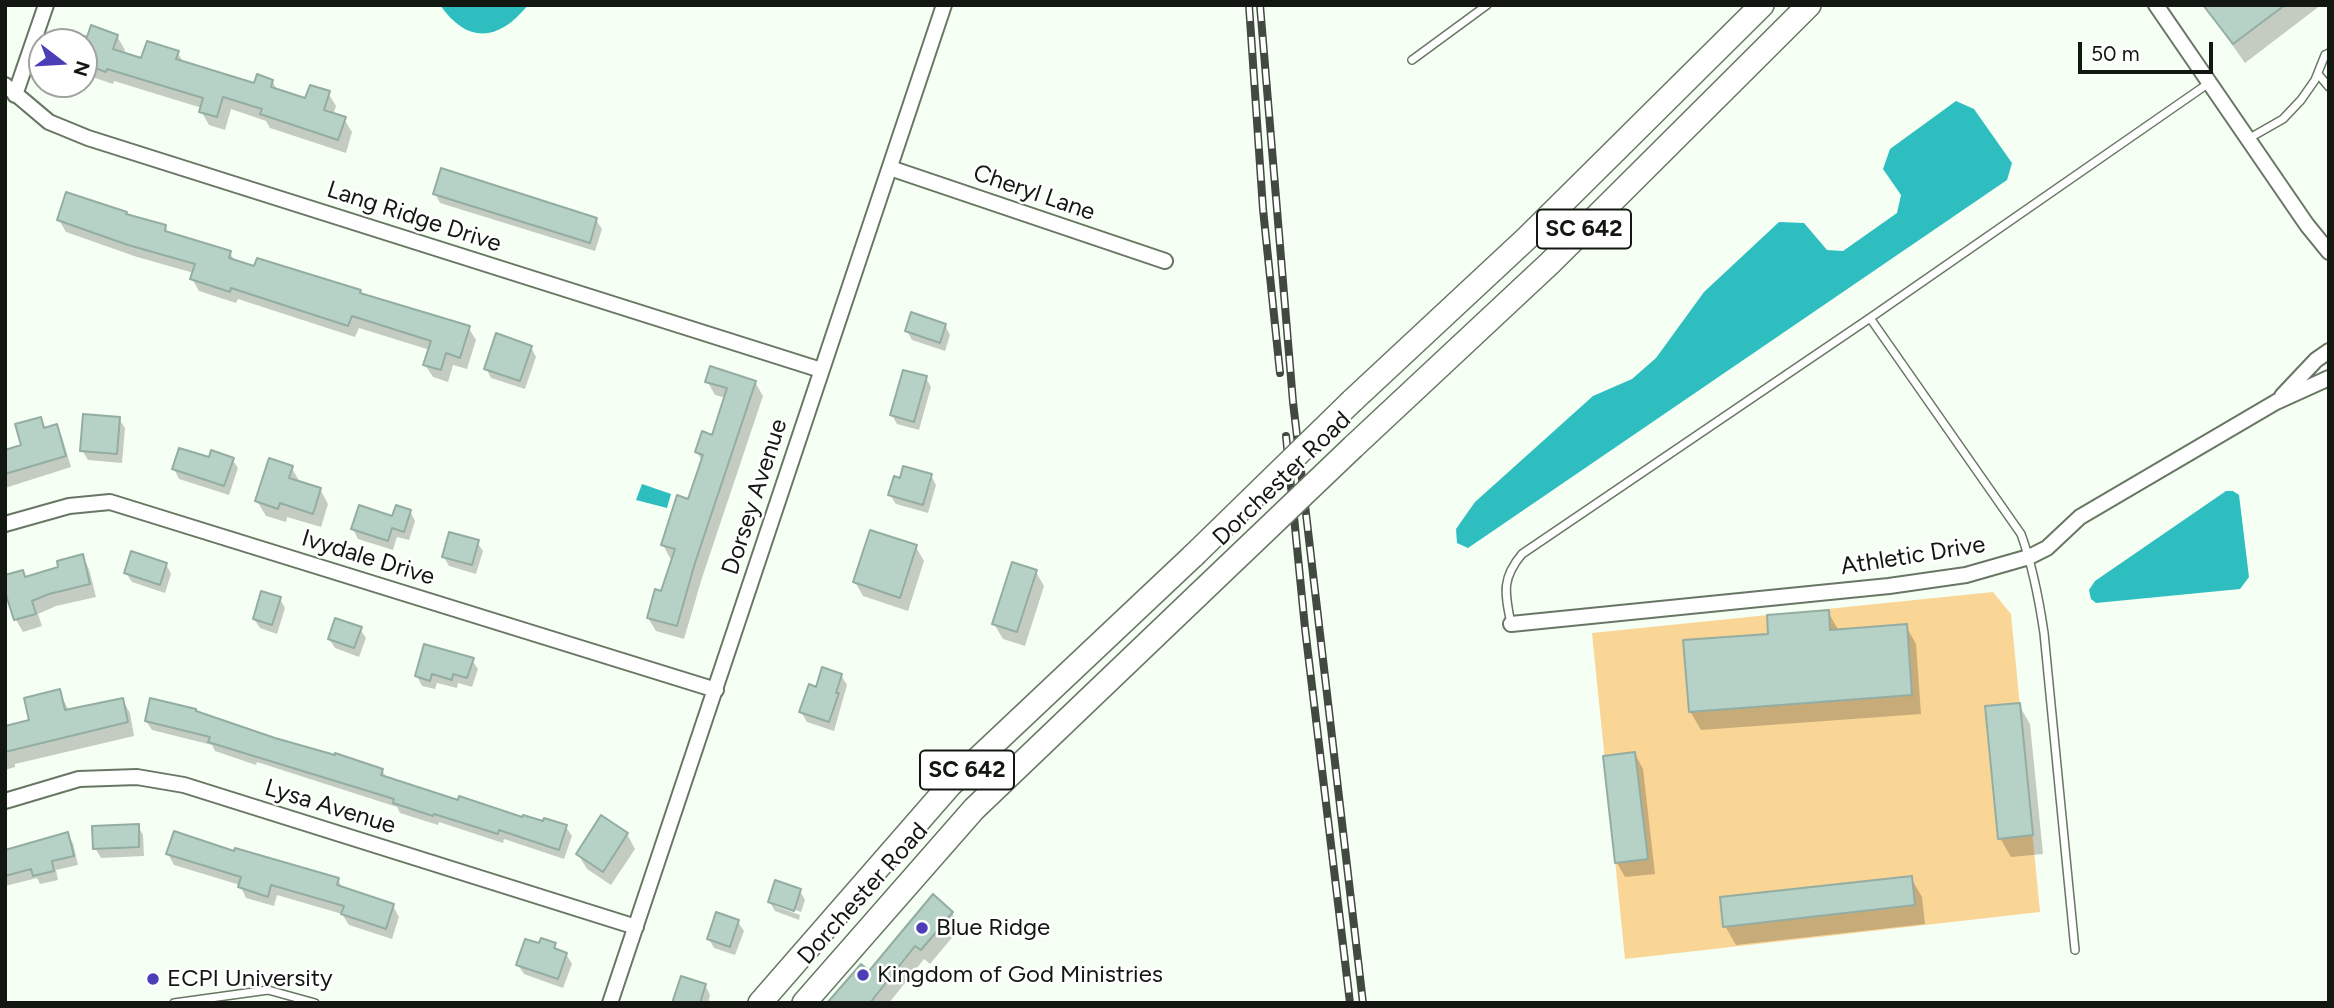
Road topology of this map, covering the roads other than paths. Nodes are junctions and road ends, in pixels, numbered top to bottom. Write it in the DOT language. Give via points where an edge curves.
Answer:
graph roads {
  1 [pos="46,5"];
  2 [pos="944,5"];
  3 [pos="1487,5"];
  4 [pos="1762,5"];
  5 [pos="1809,5"];
  6 [pos="2156,5"];
  7 [pos="2329,53"];
  8 [pos="1412,60"];
  9 [pos="2318,74"];
  10 [pos="2209,82"];
  11 [pos="2329,87"];
  12 [pos="10,90"];
  13 [pos="2248,139"];
  14 [pos="890,169"];
  15 [pos="2329,252"];
  16 [pos="1165,261"];
  17 [pos="1870,318"];
  18 [pos="2329,351"];
  19 [pos="821,370"];
  20 [pos="2329,378"];
  21 [pos="2276,402"];
  22 [pos="5,524"];
  23 [pos="2029,557"];
  24 [pos="1511,624"];
  25 [pos="716,690"];
  26 [pos="5,801"];
  27 [pos="636,927"];
  28 [pos="2074,950"];
  29 [pos="174,1003"];
  30 [pos="315,1003"];
  31 [pos="611,1003"];
  32 [pos="760,1003"];
  33 [pos="804,1003"];
  1 -- 12 [label="street"];
  2 -- 14 [label="street, Dorsey Avenue"];
  3 -- 8 [label="lane"];
  4 -- 32 [label="main road, Dorchester Road / SC 642, bridge" via="1527,238 950,785"];
  5 -- 33 [label="main road, Dorchester Road / SC 642, bridge" via="1550,263 974,809"];
  6 -- 10 [label="street"];
  7 -- 9 [label="lane"];
  9 -- 11 [label="lane"];
  9 -- 13 [label="lane" via="2283,119"];
  10 -- 13 [label="street"];
  10 -- 17 [label="lane"];
  12 -- 19 [label="street, Lang Ridge Drive" via="49,122 88,138"];
  13 -- 15 [label="street"];
  14 -- 16 [label="street, Cheryl Lane"];
  14 -- 19 [label="street, Dorsey Avenue"];
  17 -- 23 [label="lane" via="2021,534"];
  17 -- 24 [label="lane" via="1522,554 1509,570 1506,597"];
  18 -- 21 [label="street, Athletic Drive"];
  19 -- 25 [label="street, Dorsey Avenue"];
  20 -- 21 [label="street, Athletic Drive"];
  21 -- 23 [label="street, Athletic Drive" via="2080,517 2047,548"];
  22 -- 25 [label="street, Ivydale Drive" via="69,506 110,502"];
  23 -- 24 [label="street, Athletic Drive" via="1966,575 1889,586"];
  23 -- 28 [label="lane" via="2044,633"];
  25 -- 27 [label="street, Dorsey Avenue"];
  26 -- 27 [label="street, Lysa Avenue" via="79,779 137,777 184,785"];
  27 -- 31 [label="street, Dorsey Avenue"];
  29 -- 30 [label="lane" via="268,990"];
}
